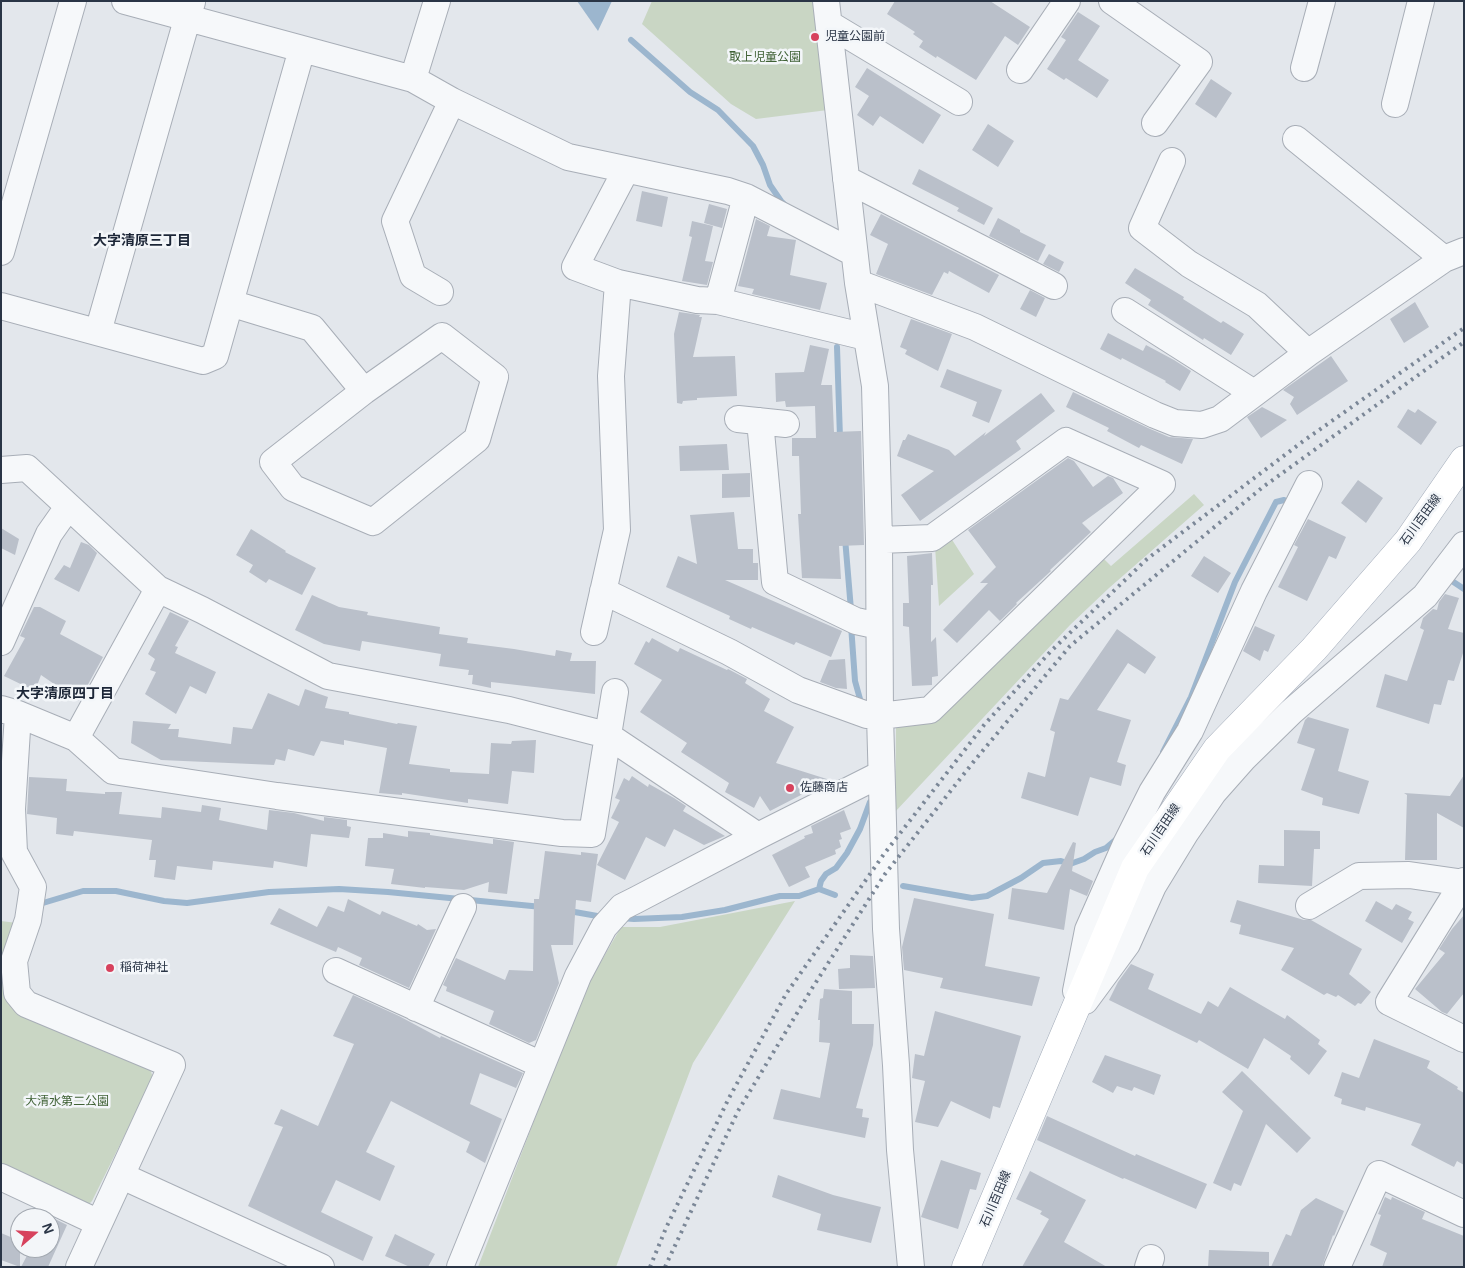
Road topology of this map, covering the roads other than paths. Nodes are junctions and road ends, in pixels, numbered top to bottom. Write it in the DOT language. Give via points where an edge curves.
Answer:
graph roads {
  1 [pos="73,1"];
  2 [pos="125,1"];
  3 [pos="437,1"];
  4 [pos="1067,1"];
  5 [pos="1112,1"];
  6 [pos="1322,1"];
  7 [pos="1422,1"];
  8 [pos="190,10"];
  9 [pos="828,13"];
  10 [pos="302,49"];
  11 [pos="1304,68"];
  12 [pos="1020,70"];
  13 [pos="413,78"];
  14 [pos="452,102"];
  15 [pos="959,102"];
  16 [pos="1395,104"];
  17 [pos="1155,123"];
  18 [pos="1296,139"];
  19 [pos="1172,160"];
  20 [pos="626,170"];
  21 [pos="846,179"];
  22 [pos="746,197"];
  23 [pos="1,252"];
  24 [pos="854,253"];
  25 [pos="1454,255"];
  26 [pos="618,283"];
  27 [pos="858,283"];
  28 [pos="1054,286"];
  29 [pos="440,292"];
  30 [pos="718,301"];
  31 [pos="230,303"];
  32 [pos="1,306"];
  33 [pos="1125,311"];
  34 [pos="98,332"];
  35 [pos="866,337"];
  36 [pos="1308,353"];
  37 [pos="364,391"];
  38 [pos="1254,392"];
  39 [pos="786,424"];
  40 [pos="1464,460"];
  41 [pos="1,470"];
  42 [pos="1309,484"];
  43 [pos="68,507"];
  44 [pos="879,540"];
  45 [pos="1459,561"];
  46 [pos="158,589"];
  47 [pos="603,591"];
  48 [pos="861,621"];
  49 [pos="594,632"];
  50 [pos="1,642"];
  51 [pos="615,692"];
  52 [pos="10,712"];
  53 [pos="880,716"];
  54 [pos="607,735"];
  55 [pos="76,738"];
  56 [pos="881,774"];
  57 [pos="758,836"];
  58 [pos="1463,882"];
  59 [pos="1309,906"];
  60 [pos="463,907"];
  61 [pos="336,971"];
  62 [pos="416,1008"];
  63 [pos="1070,1021"];
  64 [pos="1464,1040"];
  65 [pos="542,1065"];
  66 [pos="122,1176"];
  67 [pos="1,1177"];
  68 [pos="1464,1214"];
  69 [pos="99,1222"];
  70 [pos="276,1257"];
  71 [pos="79,1267"];
  72 [pos="321,1267"];
  73 [pos="460,1267"];
  74 [pos="911,1267"];
  75 [pos="966,1267"];
  76 [pos="1337,1267"];
  1 -- 23 [label="street"];
  2 -- 8 [label="street"];
  3 -- 13 [label="street"];
  4 -- 12 [label="street"];
  5 -- 17 [label="street" via="1199,62"];
  6 -- 11 [label="street"];
  7 -- 16 [label="street"];
  8 -- 10 [label="street"];
  8 -- 34 [label="street"];
  9 -- 15 [label="street"];
  9 -- 21 [label="street"];
  10 -- 13 [label="street"];
  10 -- 31 [label="street"];
  13 -- 14 [label="street"];
  14 -- 20 [label="street" via="568,157"];
  14 -- 29 [label="street" via="395,221 413,276"];
  18 -- 25 [label="street"];
  19 -- 36 [label="street" via="1142,228 1189,264 1257,304"];
  20 -- 22 [label="street"];
  20 -- 26 [label="street" via="575,267"];
  21 -- 24 [label="street"];
  21 -- 28 [label="street"];
  22 -- 24 [label="street"];
  22 -- 30 [label="street"];
  24 -- 27 [label="street"];
  25 -- 36 [label="street"];
  26 -- 30 [label="street" via="697,300"];
  26 -- 47 [label="street" via="611,376 617,530"];
  27 -- 35 [label="street"];
  27 -- 38 [label="street" via="975,327 1175,423 1202,425 1220,419"];
  30 -- 35 [label="street"];
  31 -- 34 [label="street" via="215,356 203,361"];
  31 -- 37 [label="street" via="312,328"];
  32 -- 34 [label="street"];
  33 -- 38 [label="street"];
  35 -- 44 [label="street" via="875,386"];
  36 -- 38 [label="street"];
  37 -- 37 [label="street" via="273,462 293,488 373,522 477,439 495,377 442,336"];
  39 -- 48 [label="street" via="749,420 775,582"];
  40 -- 63 [label="main road, 石川百田線" via="1408,541 1314,649 1217,749 1135,868"];
  41 -- 43 [label="street" via="26,468"];
  42 -- 63 [label="street" via="1190,730 1152,792 1126,844 1088,930"];
  43 -- 46 [label="street"];
  43 -- 50 [label="street" via="49,534"];
  44 -- 48 [label="street"];
  44 -- 53 [label="street" via="932,538 1066,441 1162,484 930,710"];
  45 -- 63 [label="street" via="1425,596 1291,712 1213,793 1152,886 1126,944"];
  46 -- 54 [label="street" via="328,676 509,710"];
  46 -- 55 [label="street"];
  47 -- 49 [label="street"];
  47 -- 53 [label="street" via="729,652 798,690 867,715"];
  48 -- 53 [label="street"];
  51 -- 54 [label="street"];
  52 -- 55 [label="street"];
  52 -- 66 [label="street" via="14,852 33,887 28,920 14,961 18,993 26,1004 172,1065"];
  53 -- 56 [label="street"];
  54 -- 55 [label="street" via="592,834 562,833 276,796 113,771"];
  54 -- 57 [label="street"];
  56 -- 57 [label="street"];
  56 -- 74 [label="street" via="887,938"];
  57 -- 65 [label="street" via="622,907 604,927 578,976"];
  58 -- 59 [label="street" via="1409,875 1360,876"];
  58 -- 64 [label="street" via="1389,1002"];
  60 -- 62 [label="street"];
  61 -- 62 [label="street"];
  62 -- 65 [label="street"];
  63 -- 75 [label="main road, 石川百田線"];
  65 -- 73 [label="street"];
  66 -- 69 [label="street"];
  66 -- 70 [label="street"];
  67 -- 69 [label="street"];
  68 -- 76 [label="street" via="1379,1174"];
  69 -- 71 [label="street"];
  70 -- 72 [label="street"];
}
